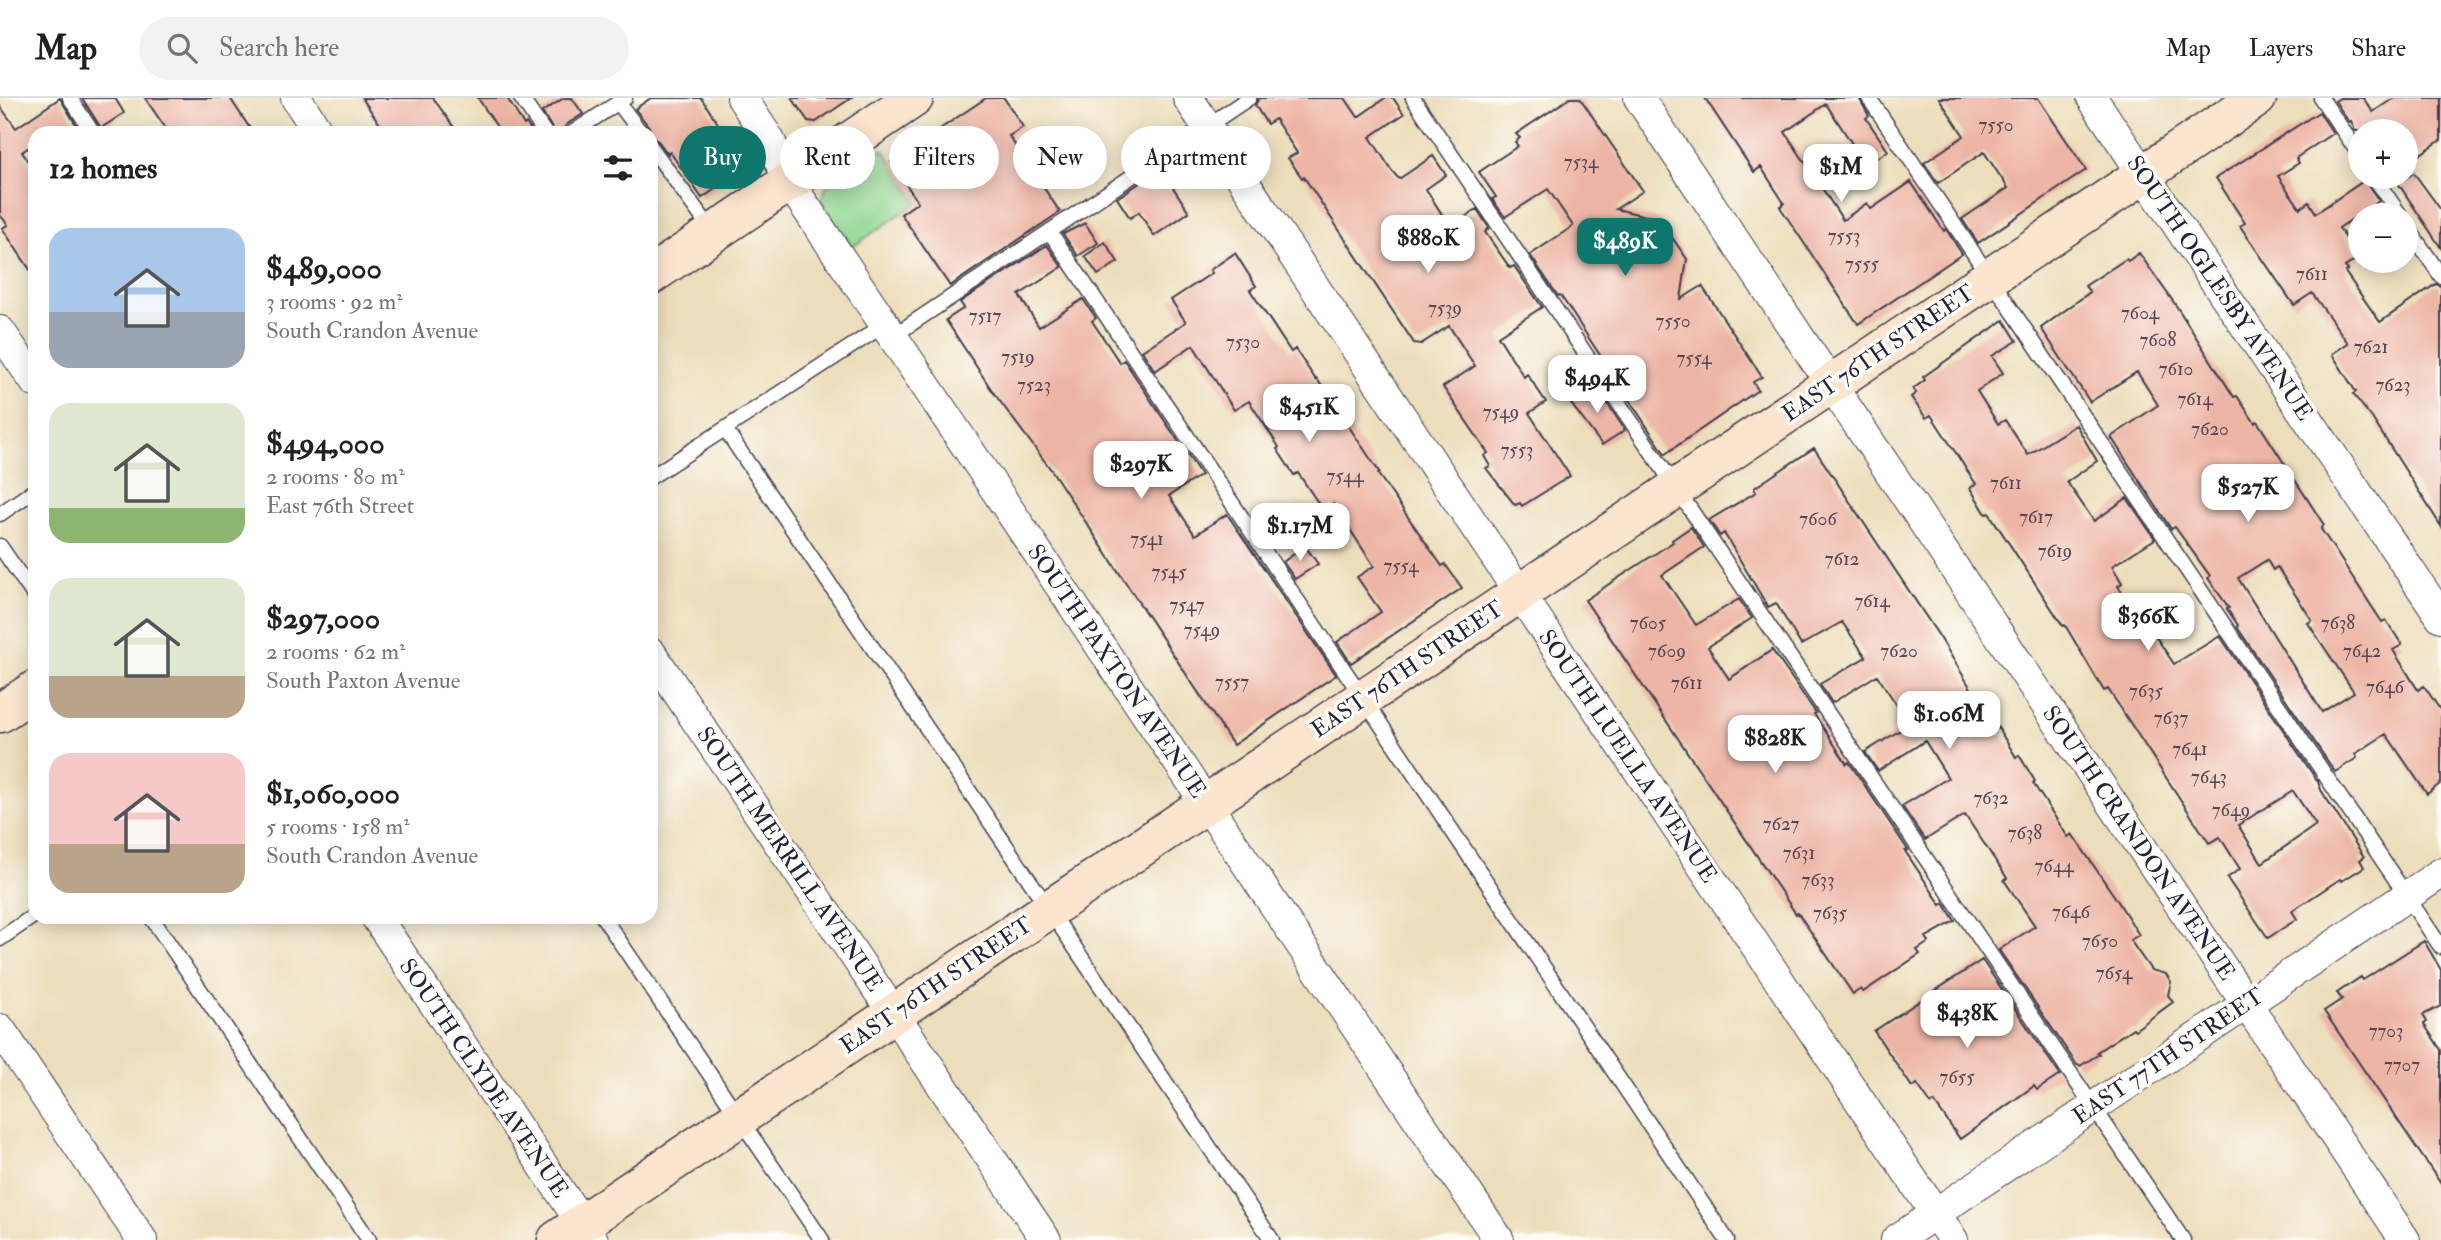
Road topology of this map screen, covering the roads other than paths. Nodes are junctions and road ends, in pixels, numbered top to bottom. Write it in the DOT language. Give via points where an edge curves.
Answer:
graph roads {
  1 [pos="70,98"];
  2 [pos="296,98"];
  3 [pos="521,98"];
  4 [pos="742,98"];
  5 [pos="914,98"];
  6 [pos="1188,98"];
  7 [pos="1249,98"];
  8 [pos="1413,98"];
  9 [pos="1639,98"];
  10 [pos="1869,98"];
  11 [pos="2092,98"];
  12 [pos="2257,98"];
  13 [pos="2321,98"];
  14 [pos="622,100"];
  15 [pos="88,126"];
  16 [pos="314,126"];
  17 [pos="540,126"];
  18 [pos="583,126"];
  19 [pos="637,126"];
  20 [pos="872,126"];
  21 [pos="1206,126"];
  22 [pos="2348,138"];
  23 [pos="658,157"];
  24 [pos="780,163"];
  25 [pos="2144,174"];
  26 [pos="1121,184"];
  27 [pos="780,188"];
  28 [pos="794,189"];
  29 [pos="1248,189"];
  30 [pos="1050,232"];
  31 [pos="713,233"];
  32 [pos="2418,242"];
  33 [pos="658,270"];
  34 [pos="2441,276"];
  35 [pos="1990,277"];
  36 [pos="0,331"];
  37 [pos="888,331"];
  38 [pos="28,373"];
  39 [pos="1831,384"];
  40 [pos="725,429"];
  41 [pos="658,472"];
  42 [pos="1676,488"];
  43 [pos="28,495"];
  44 [pos="0,513"];
  45 [pos="0,546"];
  46 [pos="28,587"];
  47 [pos="1519,593"];
  48 [pos="2441,617"];
  49 [pos="658,663"];
  50 [pos="28,695"];
  51 [pos="1363,698"];
  52 [pos="0,713"];
  53 [pos="1206,804"];
  54 [pos="2441,873"];
  55 [pos="2407,896"];
  56 [pos="1049,909"];
  57 [pos="28,920"];
  58 [pos="156,924"];
  59 [pos="380,924"];
  60 [pos="608,924"];
  61 [pos="0,939"];
  62 [pos="2441,947"];
  63 [pos="2247,1004"];
  64 [pos="894,1014"];
  65 [pos="0,1030"];
  66 [pos="2093,1107"];
  67 [pos="739,1118"];
  68 [pos="1935,1214"];
  69 [pos="577,1234"];
  70 [pos="142,1240"];
  71 [pos="369,1240"];
  72 [pos="821,1240"];
  73 [pos="1046,1240"];
  74 [pos="1272,1240"];
  75 [pos="1499,1240"];
  76 [pos="1727,1240"];
  77 [pos="1896,1240"];
  78 [pos="1952,1240"];
  79 [pos="2183,1240"];
  80 [pos="2405,1240"];
  1 -- 15 [label="lane"];
  2 -- 16 [label="street"];
  3 -- 17 [label="lane"];
  4 -- 24 [label="street, SOUTH PAXTON AVENUE"];
  5 -- 20 [label="street"];
  6 -- 21 [label="street, SOUTH LUELLA AVENUE"];
  7 -- 21 [label="lane"];
  8 -- 42 [label="lane"];
  9 -- 39 [label="street, SOUTH CRANDON AVENUE"];
  10 -- 35 [label="lane"];
  11 -- 25 [label="street, SOUTH OGLESBY AVENUE"];
  12 -- 25 [label="street, EAST 76TH STREET"];
  13 -- 22 [label="lane"];
  14 -- 18 [label="lane"];
  14 -- 19 [label="lane"];
  23 -- 31 [label="lane"];
  25 -- 35 [label="street, EAST 76TH STREET"];
  25 -- 48 [label="street, SOUTH OGLESBY AVENUE"];
  26 -- 30 [label="lane"];
  27 -- 31 [label="street"];
  28 -- 37 [label="street, SOUTH PAXTON AVENUE"];
  29 -- 47 [label="street, SOUTH LUELLA AVENUE"];
  30 -- 37 [label="lane"];
  30 -- 51 [label="lane"];
  31 -- 33 [label="street"];
  32 -- 34 [label="lane"];
  35 -- 39 [label="street, EAST 76TH STREET"];
  35 -- 55 [label="lane"];
  36 -- 38 [label="street"];
  37 -- 40 [label="lane"];
  37 -- 53 [label="street, SOUTH PAXTON AVENUE"];
  39 -- 42 [label="street, EAST 76TH STREET"];
  39 -- 63 [label="street, SOUTH CRANDON AVENUE"];
  40 -- 41 [label="lane"];
  40 -- 56 [label="lane"];
  42 -- 47 [label="street, EAST 76TH STREET"];
  42 -- 66 [label="lane"];
  43 -- 44 [label="lane"];
  45 -- 46 [label="lane"];
  47 -- 51 [label="street, EAST 76TH STREET"];
  47 -- 68 [label="street, SOUTH LUELLA AVENUE"];
  49 -- 64 [label="street, SOUTH MERRILL AVENUE"];
  50 -- 52 [label="street"];
  51 -- 53 [label="street, EAST 76TH STREET"];
  51 -- 76 [label="lane"];
  53 -- 56 [label="street, EAST 76TH STREET"];
  53 -- 75 [label="street, SOUTH PAXTON AVENUE"];
  54 -- 55 [label="street, EAST 77TH STREET"];
  55 -- 62 [label="lane"];
  55 -- 63 [label="street, EAST 77TH STREET"];
  56 -- 64 [label="street, EAST 76TH STREET"];
  56 -- 74 [label="lane"];
  57 -- 61 [label="lane"];
  58 -- 71 [label="lane"];
  59 -- 69 [label="street, SOUTH CLYDE AVENUE"];
  60 -- 67 [label="lane"];
  63 -- 66 [label="street, EAST 77TH STREET"];
  63 -- 80 [label="street, SOUTH CRANDON AVENUE"];
  64 -- 67 [label="street, EAST 76TH STREET"];
  64 -- 73 [label="street, SOUTH MERRILL AVENUE"];
  65 -- 70 [label="street"];
  66 -- 68 [label="street, EAST 77TH STREET"];
  66 -- 79 [label="lane"];
  67 -- 69 [label="street, EAST 76TH STREET"];
  67 -- 72 [label="lane"];
  68 -- 77 [label="street, EAST 77TH STREET"];
  68 -- 78 [label="street, SOUTH LUELLA AVENUE"];
}
